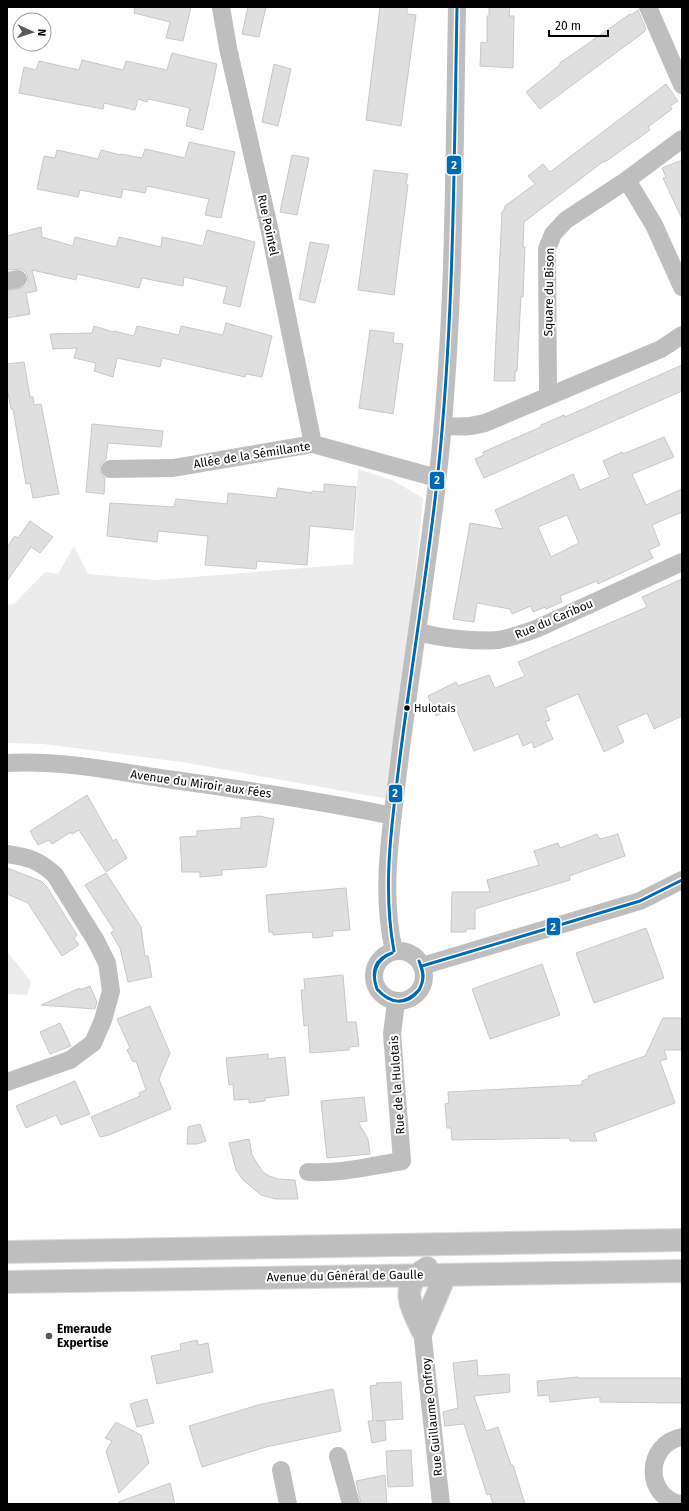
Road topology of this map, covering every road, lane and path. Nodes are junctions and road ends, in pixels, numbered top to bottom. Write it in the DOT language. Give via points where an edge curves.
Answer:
graph roads {
  1 [pos="221,7"];
  2 [pos="457,7"];
  3 [pos="648,7"];
  4 [pos="682,85"];
  5 [pos="682,139"];
  6 [pos="627,180"];
  7 [pos="682,287"];
  8 [pos="682,335"];
  9 [pos="548,396"];
  10 [pos="443,425"];
  11 [pos="313,444"];
  12 [pos="110,469"];
  13 [pos="437,478"];
  14 [pos="682,562"];
  15 [pos="418,632"];
  16 [pos="7,763"];
  17 [pos="393,816"];
  18 [pos="7,854"];
  19 [pos="682,880"];
  20 [pos="394,952"];
  21 [pos="422,966"];
  22 [pos="396,1002"];
  23 [pos="7,1082"];
  24 [pos="308,1172"];
  25 [pos="682,1240"];
  26 [pos="465,1244"];
  27 [pos="7,1252"];
  28 [pos="682,1271"];
  29 [pos="416,1274"];
  30 [pos="445,1276"];
  31 [pos="7,1282"];
  32 [pos="422,1330"];
  33 [pos="682,1437"];
  34 [pos="338,1456"];
  35 [pos="281,1470"];
  36 [pos="288,1504"];
  37 [pos="351,1504"];
  38 [pos="441,1504"];
  39 [pos="680,1504"];
  1 -- 11 [label="street, Rue Pointel"];
  2 -- 10 [label="street" via="451,303"];
  3 -- 4 [label="street"];
  5 -- 6 [label="street, Square du Bison"];
  6 -- 7 [label="street" via="654,225"];
  6 -- 9 [label="street, Square du Bison" via="566,220 553,234 547,249"];
  8 -- 9 [label="street" via="661,349"];
  9 -- 10 [label="street" via="471,427"];
  10 -- 13 [label="street"];
  11 -- 12 [label="street, Allée de la Sémillante" via="173,468"];
  11 -- 13 [label="street, Allée de la Sémillante"];
  13 -- 15 [label="street"];
  14 -- 15 [label="street, Rue du Caribou" via="518,635 484,641"];
  15 -- 17 [label="street"];
  16 -- 17 [label="street, Avenue du Miroir aux Fées" via="47,763 122,772 312,800"];
  17 -- 20 [label="street" via="386,904 388,929"];
  18 -- 23 [label="street" via="30,858 47,867 55,875 107,963 111,992 93,1043 70,1060"];
  19 -- 21 [label="street" via="640,901"];
  20 -- 21 [label="street" via="411,954"];
  20 -- 22 [label="street" via="380,959 374,974 377,989 382,995"];
  21 -- 22 [label="street" via="423,984 419,992 413,998"];
  22 -- 24 [label="street, Rue de la Hulotais" via="392,1034 402,1161 323,1173"];
  25 -- 26 [label="main road"];
  26 -- 27 [label="main road"];
  26 -- 29 [label="main road"];
  28 -- 30 [label="main road, Avenue du Général de Gaulle"];
  29 -- 30 [label="main road, Avenue du Général de Gaulle"];
  29 -- 31 [label="main road, Avenue du Général de Gaulle"];
  29 -- 32 [label="main road" via="409,1288 410,1302"];
  30 -- 32 [label="main road"];
  32 -- 38 [label="street, Rue Guillaume Onfroy"];
  33 -- 39 [label="street" via="666,1442 656,1458 653,1476 662,1495"];
  34 -- 37 [label="street"];
  35 -- 36 [label="street"];
}
